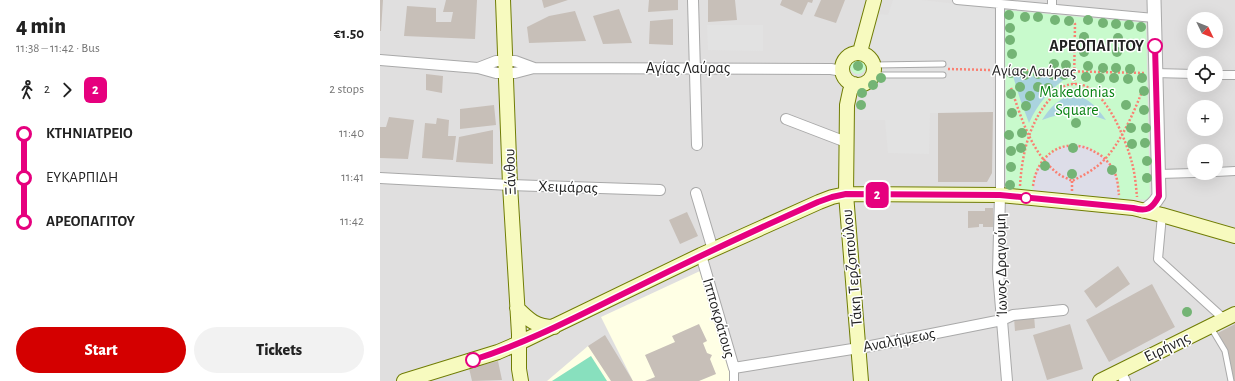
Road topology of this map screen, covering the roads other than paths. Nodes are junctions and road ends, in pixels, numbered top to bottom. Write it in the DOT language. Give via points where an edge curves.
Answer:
graph roads {
  1 [pos="503,0"];
  2 [pos="693,0"];
  3 [pos="874,0"];
  4 [pos="957,0"];
  5 [pos="1052,0"];
  6 [pos="1154,0"];
  7 [pos="1000,4"];
  8 [pos="1052,9"];
  9 [pos="1154,18"];
  10 [pos="860,52"];
  11 [pos="380,60"];
  12 [pos="506,67"];
  13 [pos="695,68"];
  14 [pos="873,70"];
  15 [pos="842,71"];
  16 [pos="1187,74"];
  17 [pos="1150,75"];
  18 [pos="1223,75"];
  19 [pos="1235,75"];
  20 [pos="854,84"];
  21 [pos="786,119"];
  22 [pos="846,142"];
  23 [pos="697,144"];
  24 [pos="1235,171"];
  25 [pos="1223,172"];
  26 [pos="1187,173"];
  27 [pos="1159,174"];
  28 [pos="380,178"];
  29 [pos="510,185"];
  30 [pos="660,190"];
  31 [pos="696,193"];
  32 [pos="846,194"];
  33 [pos="1000,195"];
  34 [pos="1139,210"];
  35 [pos="1162,215"];
  36 [pos="1235,236"];
  37 [pos="707,252"];
  38 [pos="517,308"];
  39 [pos="1063,310"];
  40 [pos="1229,317"];
  41 [pos="1002,320"];
  42 [pos="1210,326"];
  43 [pos="554,327"];
  44 [pos="519,343"];
  45 [pos="859,348"];
  46 [pos="734,368"];
  47 [pos="1122,376"];
  48 [pos="404,381"];
  49 [pos="521,381"];
  50 [pos="734,381"];
  51 [pos="861,381"];
  52 [pos="1007,381"];
  53 [pos="1100,381"];
  54 [pos="1231,381"];
  1 -- 12 [label="main road, Ξάνθου"];
  2 -- 13 [label="street"];
  3 -- 10 [label="main road"];
  4 -- 7 [label="street"];
  5 -- 8 [label="street"];
  6 -- 9 [label="street"];
  7 -- 8 [label="street"];
  7 -- 33 [label="street, Ίωνος Δραγούμη" via="1003,70"];
  8 -- 9 [label="street"];
  9 -- 17 [label="street"];
  10 -- 14 [label="main road" via="869,56"];
  10 -- 15 [label="main road" via="846,57"];
  11 -- 12 [label="street, Αγίας Λαύρας" via="478,68 496,73"];
  12 -- 13 [label="street, Αγίας Λαύρας" via="516,73 534,68"];
  12 -- 29 [label="main road, Ξάνθου"];
  13 -- 15 [label="street, Αγίας Λαύρας"];
  13 -- 23 [label="street"];
  14 -- 14 [label="lane" via="943,69"];
  14 -- 20 [label="main road" via="865,83"];
  15 -- 20 [label="main road" via="846,79"];
  16 -- 17 [label="street"];
  17 -- 27 [label="street"];
  18 -- 19 [label="street"];
  20 -- 22 [label="main road, Τάκη Τερζοπούλου" via="847,105"];
  21 -- 22 [label="street"];
  22 -- 32 [label="main road, Τάκη Τερζοπούλου"];
  24 -- 25 [label="street"];
  26 -- 27 [label="street"];
  27 -- 34 [label="street" via="1159,196 1149,208"];
  28 -- 29 [label="street, Χειμάρας"];
  29 -- 30 [label="street, Χειμάρας"];
  29 -- 38 [label="main road, Ξάνθου"];
  31 -- 37 [label="street, Ιπποκράτους"];
  32 -- 33 [label="main road"];
  32 -- 37 [label="main road" via="818,202"];
  32 -- 45 [label="main road, Τάκη Τερζοπούλου"];
  33 -- 34 [label="main road" via="1026,195"];
  33 -- 41 [label="street, Ίωνος Δραγούμη" via="998,272"];
  34 -- 35 [label="main road"];
  35 -- 36 [label="main road"];
  35 -- 40 [label="street" via="1158,259"];
  37 -- 43 [label="main road"];
  37 -- 46 [label="street, Ιπποκράτους"];
  38 -- 43 [label="main road" via="536,324"];
  38 -- 44 [label="main road, Ξάνθου"];
  39 -- 41 [label="street, Αναλήψεως" via="1013,315"];
  40 -- 42 [label="main road, Ειρήνης"];
  41 -- 45 [label="street, Αναλήψεως"];
  41 -- 52 [label="street, Ίωνος Δραγούμη"];
  42 -- 47 [label="main road, Ειρήνης"];
  42 -- 54 [label="lane" via="1225,351"];
  43 -- 44 [label="main road"];
  44 -- 48 [label="main road"];
  44 -- 49 [label="main road, Ξάνθου"];
  45 -- 46 [label="street, Αναλήψεως"];
  45 -- 51 [label="main road, Τάκη Τερζοπούλου"];
  46 -- 50 [label="street, Ιπποκράτους"];
  47 -- 53 [label="main road, Ειρήνης"];
}
